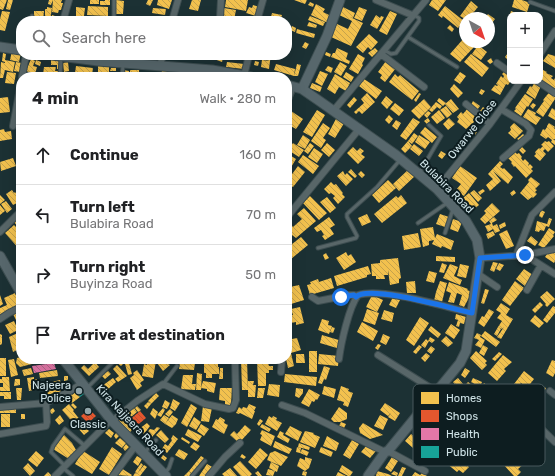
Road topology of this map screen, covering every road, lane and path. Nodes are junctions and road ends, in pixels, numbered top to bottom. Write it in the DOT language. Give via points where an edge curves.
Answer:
graph roads {
  1 [pos="69,0"];
  2 [pos="114,0"];
  3 [pos="178,0"];
  4 [pos="221,0"];
  5 [pos="263,0"];
  6 [pos="340,0"];
  7 [pos="376,0"];
  8 [pos="426,0"];
  9 [pos="530,2"];
  10 [pos="555,11"];
  11 [pos="412,15"];
  12 [pos="64,16"];
  13 [pos="114,16"];
  14 [pos="173,16"];
  15 [pos="220,16"];
  16 [pos="259,16"];
  17 [pos="555,31"];
  18 [pos="408,37"];
  19 [pos="0,47"];
  20 [pos="16,49"];
  21 [pos="543,49"];
  22 [pos="382,52"];
  23 [pos="25,60"];
  24 [pos="56,60"];
  25 [pos="91,60"];
  26 [pos="162,60"];
  27 [pos="249,60"];
  28 [pos="118,61"];
  29 [pos="497,63"];
  30 [pos="160,66"];
  31 [pos="456,67"];
  32 [pos="507,70"];
  33 [pos="23,72"];
  34 [pos="59,72"];
  35 [pos="121,72"];
  36 [pos="199,72"];
  37 [pos="247,72"];
  38 [pos="519,84"];
  39 [pos="542,84"];
  40 [pos="424,86"];
  41 [pos="294,87"];
  42 [pos="555,93"];
  43 [pos="466,104"];
  44 [pos="501,109"];
  45 [pos="16,110"];
  46 [pos="334,110"];
  47 [pos="490,124"];
  48 [pos="13,126"];
  49 [pos="429,126"];
  50 [pos="360,128"];
  51 [pos="503,158"];
  52 [pos="401,159"];
  53 [pos="419,173"];
  54 [pos="437,189"];
  55 [pos="555,192"];
  56 [pos="451,205"];
  57 [pos="292,211"];
  58 [pos="16,216"];
  59 [pos="418,223"];
  60 [pos="0,232"];
  61 [pos="445,233"];
  62 [pos="318,248"];
  63 [pos="555,249"];
  64 [pos="525,255"];
  65 [pos="0,256"];
  66 [pos="516,256"];
  67 [pos="480,258"];
  68 [pos="541,265"];
  69 [pos="478,274"];
  70 [pos="555,274"];
  71 [pos="16,278"];
  72 [pos="498,287"];
  73 [pos="528,290"];
  74 [pos="312,297"];
  75 [pos="356,297"];
  76 [pos="16,310"];
  77 [pos="472,313"];
  78 [pos="0,319"];
  79 [pos="378,355"];
  80 [pos="339,359"];
  81 [pos="67,364"];
  82 [pos="110,364"];
  83 [pos="234,364"];
  84 [pos="282,364"];
  85 [pos="177,366"];
  86 [pos="281,372"];
  87 [pos="163,384"];
  88 [pos="419,384"];
  89 [pos="443,384"];
  90 [pos="83,386"];
  91 [pos="46,403"];
  92 [pos="282,405"];
  93 [pos="0,406"];
  94 [pos="413,420"];
  95 [pos="111,421"];
  96 [pos="545,432"];
  97 [pos="0,434"];
  98 [pos="156,440"];
  99 [pos="555,442"];
  100 [pos="240,443"];
  101 [pos="136,445"];
  102 [pos="85,446"];
  103 [pos="387,452"];
  104 [pos="144,454"];
  105 [pos="172,459"];
  106 [pos="204,461"];
  107 [pos="413,465"];
  108 [pos="415,466"];
  109 [pos="64,467"];
  110 [pos="425,471"];
  111 [pos="165,475"];
  112 [pos="55,476"];
  113 [pos="73,476"];
  114 [pos="113,476"];
  115 [pos="192,476"];
  116 [pos="209,476"];
  117 [pos="368,476"];
  1 -- 12 [label="street"];
  2 -- 13 [label="lane"];
  3 -- 14 [label="street"];
  4 -- 15 [label="street"];
  5 -- 16 [label="street"];
  6 -- 41 [label="street" via="327,36"];
  7 -- 11 [label="street"];
  8 -- 11 [label="street"];
  9 -- 10 [label="lane"];
  11 -- 18 [label="lane" via="420,19"];
  11 -- 22 [label="street"];
  17 -- 21 [label="street"];
  18 -- 22 [label="lane" via="393,54"];
  18 -- 31 [label="lane"];
  19 -- 20 [label="street"];
  22 -- 40 [label="street"];
  22 -- 46 [label="street"];
  23 -- 33 [label="street"];
  24 -- 34 [label="lane"];
  25 -- 28 [label="street"];
  26 -- 30 [label="street"];
  27 -- 37 [label="street"];
  28 -- 30 [label="street"];
  28 -- 35 [label="lane"];
  29 -- 32 [label="street"];
  30 -- 36 [label="street"];
  38 -- 44 [label="street, Owarwe Close"];
  39 -- 42 [label="street"];
  41 -- 46 [label="street, Bulabira Road"];
  43 -- 47 [label="street"];
  44 -- 47 [label="street, Owarwe Close"];
  44 -- 51 [label="street" via="526,124 530,130 529,136"];
  45 -- 48 [label="street"];
  46 -- 50 [label="street, Bulabira Road"];
  47 -- 54 [label="street, Owarwe Close"];
  49 -- 53 [label="lane" via="441,136"];
  50 -- 52 [label="street, Bulabira Road"];
  50 -- 57 [label="street"];
  52 -- 53 [label="street, Bulabira Road"];
  52 -- 62 [label="lane" via="377,188 347,214 356,238"];
  53 -- 54 [label="street, Bulabira Road"];
  54 -- 56 [label="street, Bulabira Road"];
  55 -- 66 [label="street" via="532,215"];
  56 -- 59 [label="lane"];
  56 -- 61 [label="lane"];
  56 -- 67 [label="street, Bulabira Road" via="472,229"];
  58 -- 60 [label="street"];
  63 -- 64 [label="street"];
  64 -- 66 [label="street"];
  64 -- 68 [label="street"];
  65 -- 71 [label="street"];
  66 -- 67 [label="street"];
  67 -- 69 [label="street, Bulabira Road"];
  68 -- 70 [label="street"];
  68 -- 73 [label="street"];
  69 -- 72 [label="street"];
  69 -- 77 [label="street, Bulabira Road"];
  74 -- 75 [label="street" via="318,302 349,295"];
  75 -- 77 [label="street" via="361,294 386,294"];
  75 -- 80 [label="street"];
  76 -- 78 [label="street"];
  77 -- 89 [label="street, Bulabira Road" via="466,351"];
  79 -- 88 [label="street"];
  81 -- 90 [label="street, Kira Najjeera Road"];
  82 -- 90 [label="lane"];
  83 -- 87 [label="street" via="236,400 233,408 205,404"];
  84 -- 86 [label="street"];
  85 -- 87 [label="lane"];
  87 -- 95 [label="street"];
  90 -- 91 [label="street"];
  90 -- 95 [label="street, Kira Najjeera Road"];
  91 -- 93 [label="street"];
  91 -- 97 [label="street" via="46,426"];
  92 -- 103 [label="street" via="306,413"];
  94 -- 103 [label="street, Bulabira Road"];
  95 -- 101 [label="street, Kira Najjeera Road"];
  95 -- 102 [label="street"];
  96 -- 99 [label="street"];
  98 -- 104 [label="lane"];
  100 -- 116 [label="street"];
  101 -- 104 [label="street, Kira Najjeera Road"];
  101 -- 114 [label="street"];
  102 -- 109 [label="street"];
  102 -- 109 [label="lane" via="66,429 51,452"];
  103 -- 107 [label="street"];
  103 -- 117 [label="street, Bulabira Road"];
  104 -- 111 [label="street, Kira Najjeera Road"];
  105 -- 111 [label="lane"];
  106 -- 115 [label="lane"];
  108 -- 110 [label="street"];
  109 -- 112 [label="street"];
  109 -- 113 [label="lane"];
}
